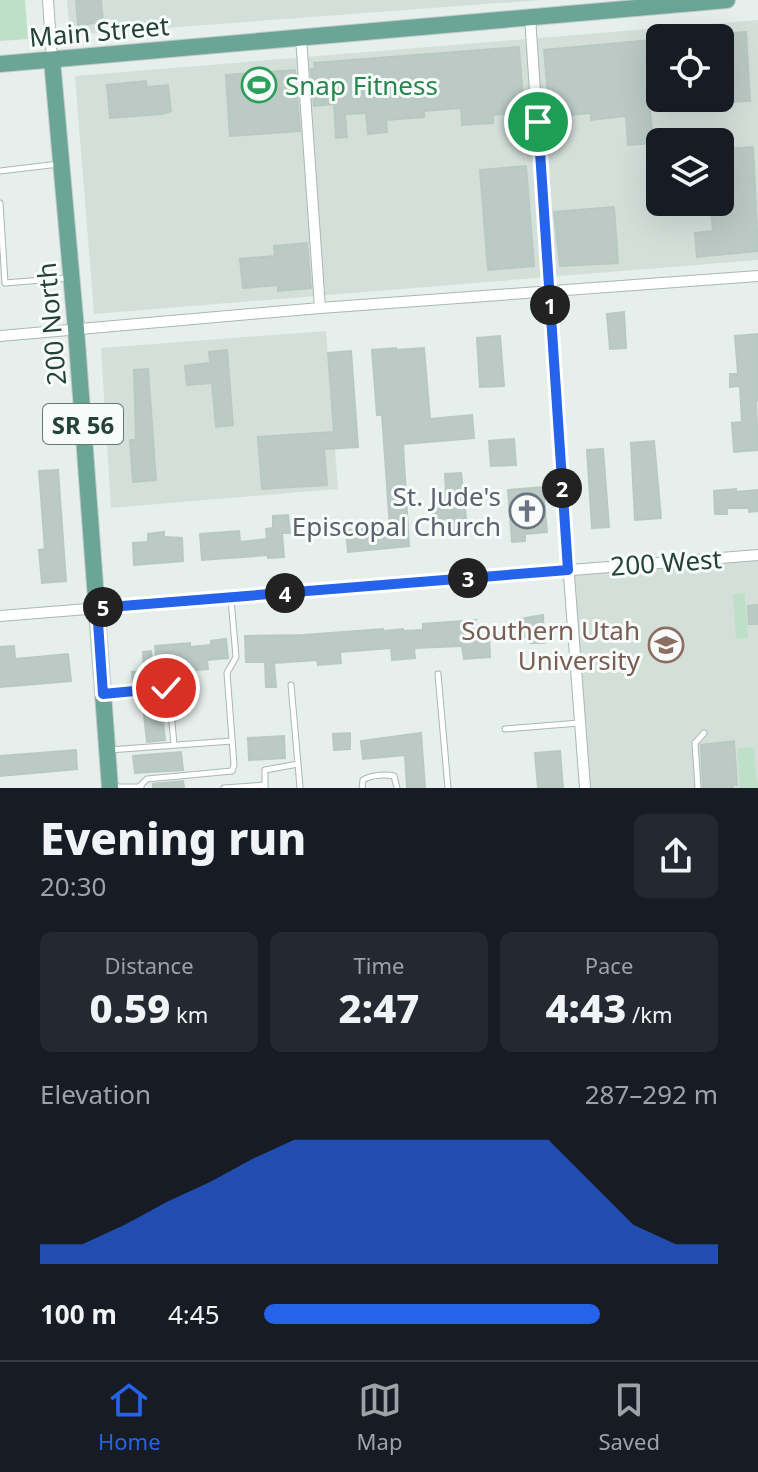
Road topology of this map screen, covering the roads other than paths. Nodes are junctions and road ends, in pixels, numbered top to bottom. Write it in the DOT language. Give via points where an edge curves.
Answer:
graph roads {
  1 [pos="48,0"];
  2 [pos="727,0"];
  3 [pos="530,17"];
  4 [pos="301,37"];
  5 [pos="52,60"];
  6 [pos="0,64"];
  7 [pos="62,164"];
  8 [pos="0,171"];
  9 [pos="0,203"];
  10 [pos="1,229"];
  11 [pos="2,272"];
  12 [pos="758,276"];
  13 [pos="72,277"];
  14 [pos="549,291"];
  15 [pos="320,308"];
  16 [pos="76,329"];
  17 [pos="0,336"];
  18 [pos="758,555"];
  19 [pos="568,570"];
  20 [pos="231,597"];
  21 [pos="97,608"];
  22 [pos="0,616"];
  23 [pos="438,674"];
  24 [pos="291,685"];
  25 [pos="103,694"];
  26 [pos="580,723"];
  27 [pos="505,729"];
  28 [pos="704,733"];
  29 [pos="232,741"];
  30 [pos="174,745"];
  31 [pos="108,750"];
  32 [pos="298,764"];
  33 [pos="265,786"];
  34 [pos="141,787"];
  35 [pos="110,788"];
  36 [pos="224,788"];
  37 [pos="300,788"];
  38 [pos="362,788"];
  39 [pos="397,788"];
  40 [pos="448,788"];
  41 [pos="585,788"];
  42 [pos="698,788"];
  1 -- 5 [label="street, 200 North"];
  2 -- 3 [label="main road, Main Street"];
  3 -- 4 [label="main road, Main Street"];
  3 -- 14 [label="street"];
  4 -- 5 [label="main road, Main Street"];
  4 -- 15 [label="street"];
  5 -- 6 [label="main road, Main Street"];
  5 -- 7 [label="main road, 200 North / SR 56"];
  7 -- 8 [label="lane"];
  7 -- 13 [label="main road, 200 North / SR 56"];
  9 -- 10 [label="lane"];
  10 -- 11 [label="lane"];
  11 -- 13 [label="lane" via="5,283"];
  12 -- 14 [label="street"];
  13 -- 16 [label="main road, 200 North / SR 56"];
  14 -- 15 [label="street"];
  14 -- 19 [label="street"];
  15 -- 16 [label="street"];
  16 -- 17 [label="street"];
  16 -- 21 [label="main road, 200 North / SR 56"];
  18 -- 19 [label="street, 200 West"];
  19 -- 20 [label="street, 200 West"];
  19 -- 26 [label="street"];
  20 -- 21 [label="street, 200 West"];
  20 -- 29 [label="lane" via="236,657 227,673"];
  21 -- 22 [label="street, 200 West"];
  21 -- 25 [label="main road, 200 North / SR 56"];
  23 -- 40 [label="lane"];
  24 -- 32 [label="lane"];
  25 -- 30 [label="lane" via="169,689"];
  25 -- 31 [label="main road, 200 North / SR 56"];
  26 -- 27 [label="lane"];
  26 -- 41 [label="street"];
  28 -- 42 [label="lane" via="695,743"];
  29 -- 30 [label="lane"];
  29 -- 34 [label="lane" via="232,771 147,779"];
  30 -- 31 [label="lane"];
  31 -- 35 [label="main road, 200 North / SR 56"];
  32 -- 33 [label="lane" via="269,767"];
  32 -- 37 [label="lane"];
  33 -- 36 [label="lane"];
  34 -- 35 [label="lane"];
  38 -- 39 [label="lane" via="367,777 389,775"];
}
